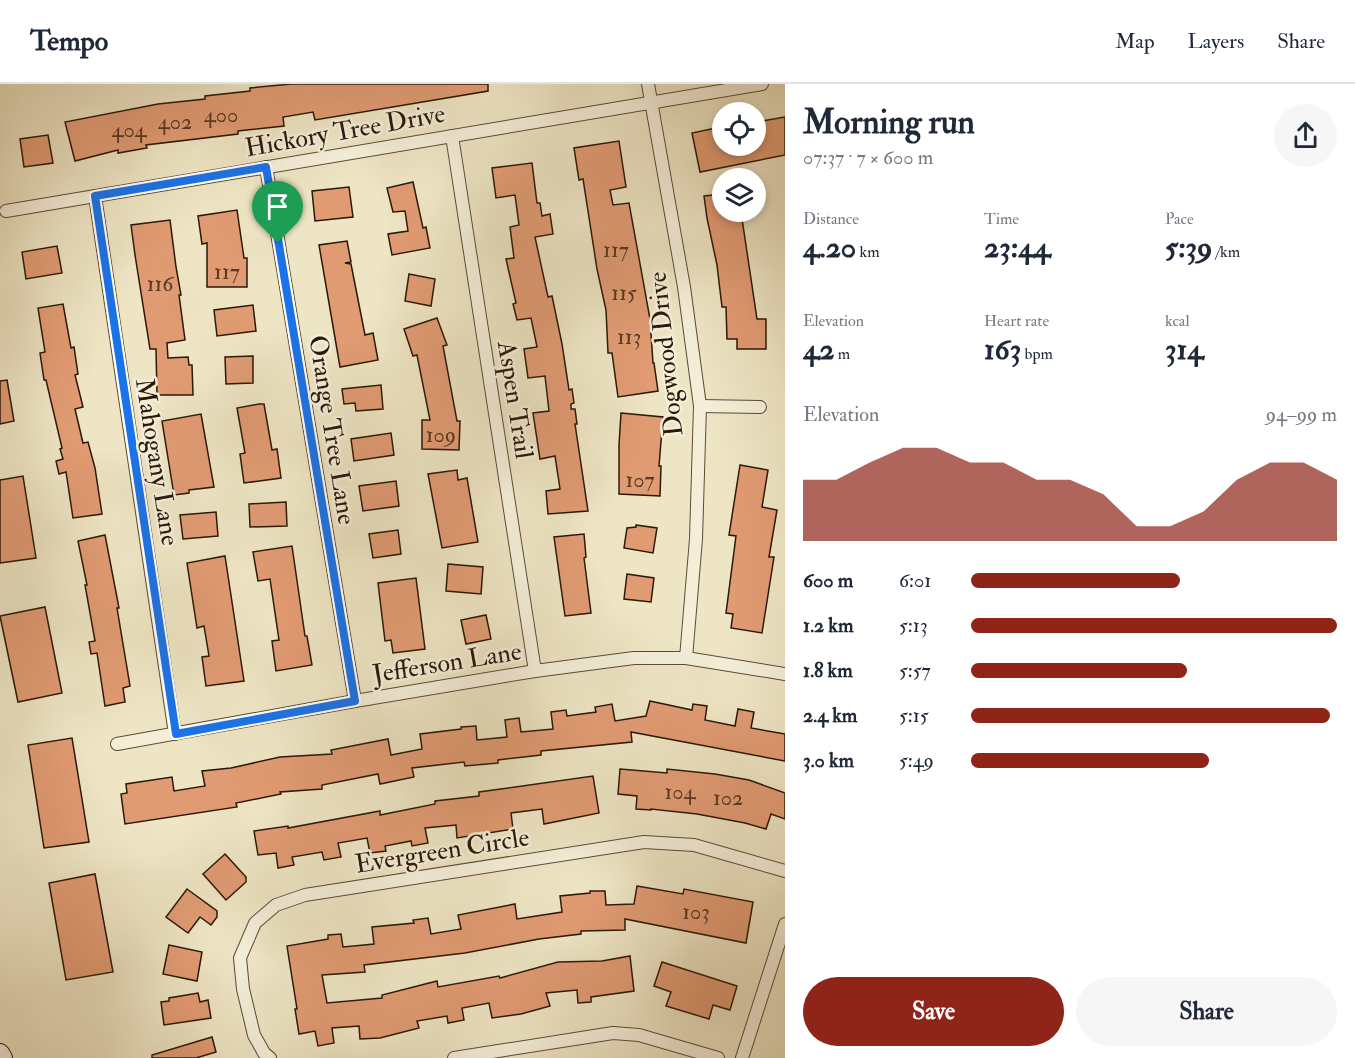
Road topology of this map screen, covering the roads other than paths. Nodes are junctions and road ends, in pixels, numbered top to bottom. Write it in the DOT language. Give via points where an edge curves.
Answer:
graph roads {
  1 [pos="648,84"];
  2 [pos="762,84"];
  3 [pos="651,103"];
  4 [pos="452,136"];
  5 [pos="266,167"];
  6 [pos="95,196"];
  7 [pos="6,211"];
  8 [pos="700,406"];
  9 [pos="759,407"];
  10 [pos="686,658"];
  11 [pos="535,671"];
  12 [pos="785,674"];
  13 [pos="355,701"];
  14 [pos="176,734"];
  15 [pos="117,744"];
  16 [pos="785,871"];
  17 [pos="785,924"];
  18 [pos="0,1053"];
  19 [pos="3,1058"];
  20 [pos="270,1058"];
  21 [pos="454,1058"];
  22 [pos="718,1058"];
  23 [pos="742,1058"];
  1 -- 3 [label="street, Dogwood Drive"];
  2 -- 3 [label="street, Hickory Tree Drive"];
  3 -- 4 [label="street, Hickory Tree Drive"];
  3 -- 8 [label="street, Dogwood Drive" via="684,287"];
  4 -- 5 [label="street, Hickory Tree Drive"];
  4 -- 11 [label="street, Aspen Trail"];
  5 -- 6 [label="street, Hickory Tree Drive"];
  5 -- 13 [label="street, Orange Tree Lane"];
  6 -- 7 [label="street, Hickory Tree Drive"];
  6 -- 14 [label="street, Mahogany Lane"];
  8 -- 9 [label="street"];
  8 -- 10 [label="street, Dogwood Drive" via="696,539"];
  10 -- 11 [label="street, Jefferson Lane" via="634,658"];
  10 -- 12 [label="street, Jefferson Lane"];
  11 -- 13 [label="street, Jefferson Lane"];
  13 -- 14 [label="street, Jefferson Lane"];
  14 -- 15 [label="street, Jefferson Lane"];
  16 -- 20 [label="street, Evergreen Circle" via="694,845 644,842 305,895 276,905 255,923 240,958 254,1035"];
  17 -- 23 [label="street"];
  18 -- 19 [label="main road"];
  21 -- 22 [label="street" via="613,1033 639,1035"];
}
